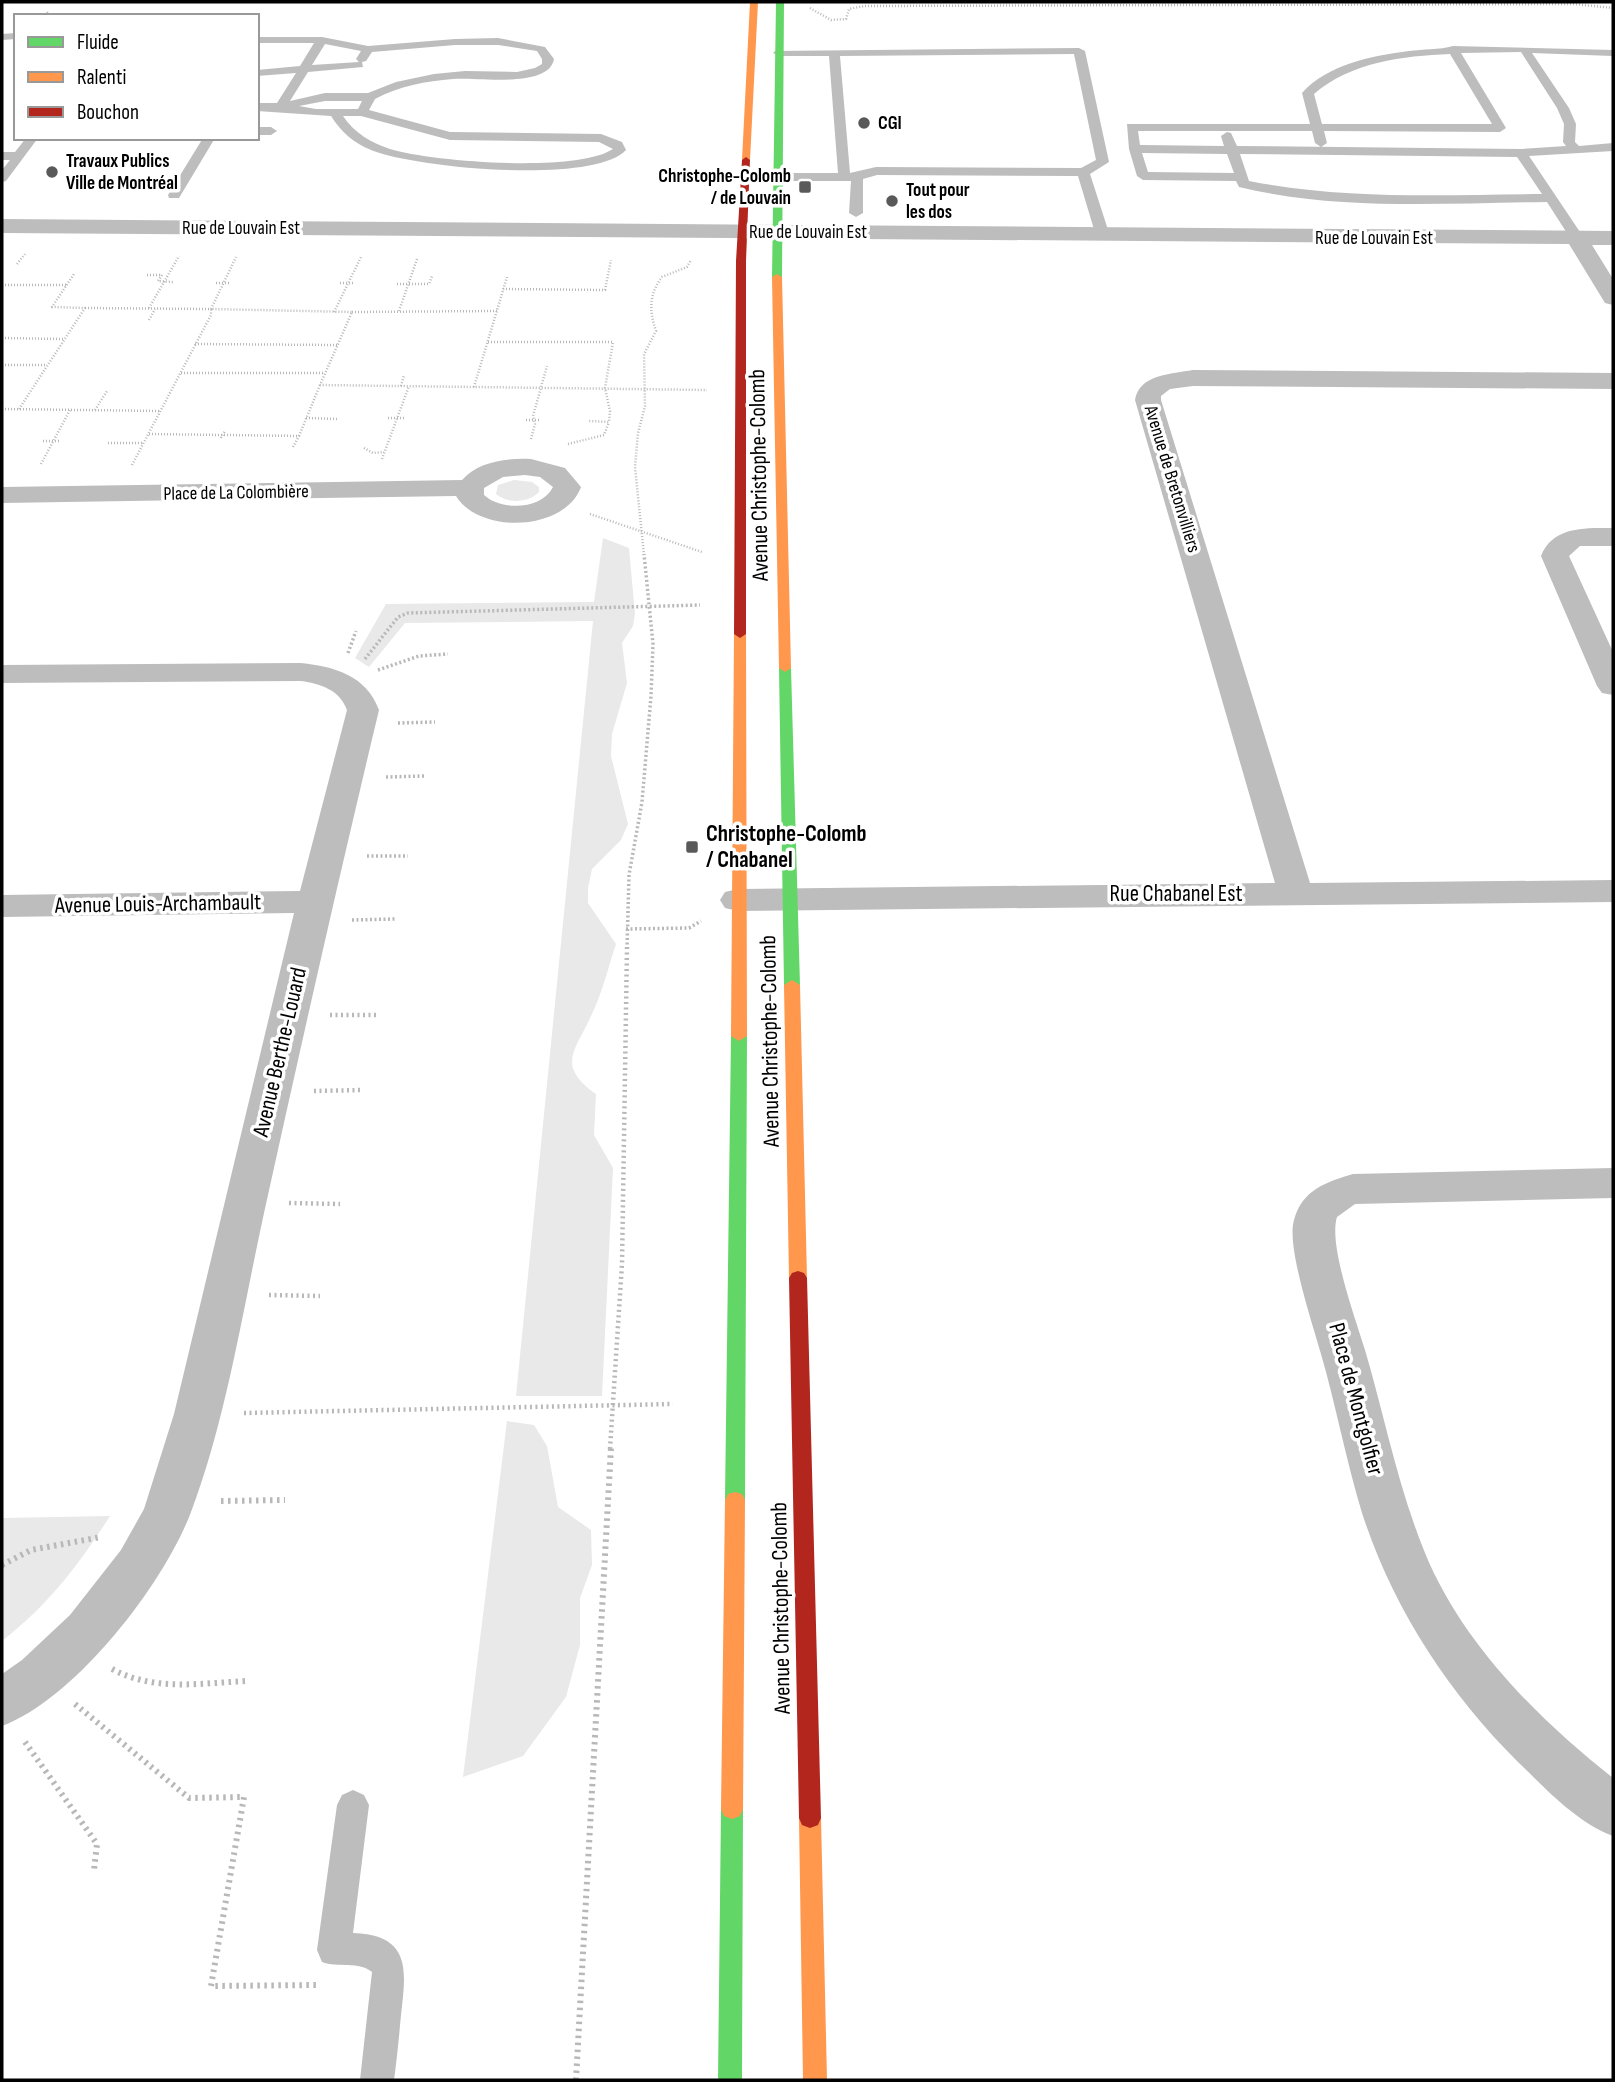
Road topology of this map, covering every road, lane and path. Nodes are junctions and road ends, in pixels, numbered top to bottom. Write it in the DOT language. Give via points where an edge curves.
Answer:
graph roads {
  1 [pos="754,2"];
  2 [pos="780,2"];
  3 [pos="803,3"];
  4 [pos="1613,8"];
  5 [pos="259,40"];
  6 [pos="321,40"];
  7 [pos="368,48"];
  8 [pos="1453,48"];
  9 [pos="842,49"];
  10 [pos="1524,49"];
  11 [pos="779,53"];
  12 [pos="1613,53"];
  13 [pos="303,70"];
  14 [pos="259,73"];
  15 [pos="352,81"];
  16 [pos="370,97"];
  17 [pos="259,107"];
  18 [pos="281,107"];
  19 [pos="362,112"];
  20 [pos="334,113"];
  21 [pos="1422,127"];
  22 [pos="1224,128"];
  23 [pos="1317,129"];
  24 [pos="259,131"];
  25 [pos="271,131"];
  26 [pos="31,140"];
  27 [pos="208,140"];
  28 [pos="1613,147"];
  29 [pos="1135,149"];
  30 [pos="1575,149"];
  31 [pos="1232,150"];
  32 [pos="1324,150"];
  33 [pos="1433,151"];
  34 [pos="1521,153"];
  35 [pos="2,156"];
  36 [pos="19,156"];
  37 [pos="1083,172"];
  38 [pos="777,177"];
  39 [pos="850,177"];
  40 [pos="1242,177"];
  41 [pos="2,178"];
  42 [pos="174,195"];
  43 [pos="1552,198"];
  44 [pos="856,213"];
  45 [pos="2,226"];
  46 [pos="1103,236"];
  47 [pos="1613,238"];
  48 [pos="776,240"];
  49 [pos="742,241"];
  50 [pos="2,242"];
  51 [pos="1582,246"];
  52 [pos="25,254"];
  53 [pos="1613,255"];
  54 [pos="179,256"];
  55 [pos="237,256"];
  56 [pos="361,257"];
  57 [pos="417,258"];
  58 [pos="611,259"];
  59 [pos="691,260"];
  60 [pos="17,264"];
  61 [pos="74,274"];
  62 [pos="147,275"];
  63 [pos="432,276"];
  64 [pos="508,277"];
  65 [pos="165,281"];
  66 [pos="173,282"];
  67 [pos="2,283"];
  68 [pos="216,283"];
  69 [pos="224,283"];
  70 [pos="231,283"];
  71 [pos="340,283"];
  72 [pos="348,283"];
  73 [pos="354,283"];
  74 [pos="397,284"];
  75 [pos="408,284"];
  76 [pos="67,285"];
  77 [pos="503,289"];
  78 [pos="1613,298"];
  79 [pos="85,308"];
  80 [pos="149,308"];
  81 [pos="156,308"];
  82 [pos="211,309"];
  83 [pos="399,311"];
  84 [pos="408,311"];
  85 [pos="497,311"];
  86 [pos="334,312"];
  87 [pos="352,312"];
  88 [pos="406,317"];
  89 [pos="149,320"];
  90 [pos="2,338"];
  91 [pos="65,339"];
  92 [pos="488,342"];
  93 [pos="195,344"];
  94 [pos="337,345"];
  95 [pos="2,365"];
  96 [pos="48,365"];
  97 [pos="547,366"];
  98 [pos="181,373"];
  99 [pos="325,373"];
  100 [pos="404,375"];
  101 [pos="1613,381"];
  102 [pos="320,385"];
  103 [pos="401,386"];
  104 [pos="409,386"];
  105 [pos="474,387"];
  106 [pos="540,388"];
  107 [pos="605,388"];
  108 [pos="643,389"];
  109 [pos="708,390"];
  110 [pos="107,391"];
  111 [pos="2,409"];
  112 [pos="19,409"];
  113 [pos="70,410"];
  114 [pos="95,410"];
  115 [pos="161,411"];
  116 [pos="306,418"];
  117 [pos="388,418"];
  118 [pos="397,418"];
  119 [pos="404,418"];
  120 [pos="339,419"];
  121 [pos="526,420"];
  122 [pos="534,420"];
  123 [pos="541,420"];
  124 [pos="589,421"];
  125 [pos="609,422"];
  126 [pos="149,433"];
  127 [pos="299,436"];
  128 [pos="43,441"];
  129 [pos="60,441"];
  130 [pos="52,442"];
  131 [pos="108,443"];
  132 [pos="144,443"];
  133 [pos="530,444"];
  134 [pos="561,446"];
  135 [pos="293,447"];
  136 [pos="364,448"];
  137 [pos="384,452"];
  138 [pos="380,464"];
  139 [pos="131,467"];
  140 [pos="38,468"];
  141 [pos="470,488"];
  142 [pos="2,495"];
  143 [pos="580,510"];
  144 [pos="641,533"];
  145 [pos="1613,537"];
  146 [pos="702,552"];
  147 [pos="650,605"];
  148 [pos="700,605"];
  149 [pos="356,631"];
  150 [pos="447,654"];
  151 [pos="342,659"];
  152 [pos="360,665"];
  153 [pos="371,672"];
  154 [pos="2,674"];
  155 [pos="1613,686"];
  156 [pos="435,722"];
  157 [pos="396,723"];
  158 [pos="424,776"];
  159 [pos="383,777"];
  160 [pos="365,856"];
  161 [pos="408,856"];
  162 [pos="1613,891"];
  163 [pos="1296,894"];
  164 [pos="738,900"];
  165 [pos="790,900"];
  166 [pos="315,902"];
  167 [pos="2,906"];
  168 [pos="395,919"];
  169 [pos="352,920"];
  170 [pos="689,928"];
  171 [pos="626,929"];
  172 [pos="330,1015"];
  173 [pos="378,1015"];
  174 [pos="362,1090"];
  175 [pos="314,1091"];
  176 [pos="1613,1183"];
  177 [pos="289,1203"];
  178 [pos="340,1204"];
  179 [pos="269,1295"];
  180 [pos="320,1296"];
  181 [pos="673,1404"];
  182 [pos="614,1406"];
  183 [pos="243,1413"];
  184 [pos="285,1500"];
  185 [pos="221,1501"];
  186 [pos="105,1537"];
  187 [pos="2,1565"];
  188 [pos="112,1669"];
  189 [pos="247,1681"];
  190 [pos="2,1703"];
  191 [pos="74,1704"];
  192 [pos="25,1742"];
  193 [pos="353,1804"];
  194 [pos="1613,1811"];
  195 [pos="94,1870"];
  196 [pos="332,1985"];
  197 [pos="377,2080"];
  198 [pos="576,2080"];
  199 [pos="730,2080"];
  200 [pos="815,2080"];
  1 -- 49 [label="main road, Avenue Christophe-Colomb"];
  2 -- 11 [label="main road, Avenue Christophe-Colomb"];
  3 -- 4 [label="path" via="834,22 845,21 849,9 864,6 1574,4"];
  5 -- 6 [label="lane"];
  6 -- 7 [label="lane"];
  6 -- 13 [label="lane"];
  7 -- 15 [label="lane"];
  7 -- 16 [label="lane" via="447,40 500,41 541,49 548,59 542,70 528,75 457,75 384,88"];
  8 -- 10 [label="lane"];
  8 -- 21 [label="lane" via="1500,128"];
  8 -- 23 [label="lane" via="1376,61 1315,86 1308,93"];
  9 -- 11 [label="lane"];
  9 -- 37 [label="lane" via="1079,51 1103,162"];
  9 -- 39 [label="lane" via="838,118"];
  10 -- 12 [label="lane"];
  10 -- 30 [label="lane" via="1563,108 1570,124 1569,142"];
  11 -- 38 [label="main road, Avenue Christophe-Colomb"];
  13 -- 14 [label="lane"];
  13 -- 15 [label="lane"];
  13 -- 18 [label="lane"];
  15 -- 16 [label="lane"];
  15 -- 18 [label="lane" via="325,97"];
  16 -- 19 [label="lane"];
  17 -- 18 [label="lane"];
  18 -- 20 [label="lane"];
  19 -- 20 [label="lane"];
  19 -- 20 [label="lane" via="450,136 601,138 620,150 609,158 565,165 423,160 365,143"];
  21 -- 23 [label="lane"];
  21 -- 33 [label="lane"];
  22 -- 23 [label="lane"];
  22 -- 29 [label="lane" via="1130,127"];
  22 -- 31 [label="lane"];
  23 -- 32 [label="lane"];
  24 -- 25 [label="lane"];
  26 -- 36 [label="lane"];
  27 -- 42 [label="lane"];
  28 -- 30 [label="lane"];
  29 -- 31 [label="lane"];
  29 -- 40 [label="lane" via="1143,176"];
  30 -- 34 [label="lane"];
  31 -- 32 [label="lane"];
  31 -- 40 [label="lane"];
  32 -- 33 [label="lane"];
  33 -- 34 [label="lane"];
  34 -- 43 [label="lane"];
  35 -- 36 [label="lane"];
  36 -- 41 [label="lane"];
  37 -- 39 [label="lane" via="876,171"];
  37 -- 46 [label="lane"];
  38 -- 39 [label="lane"];
  38 -- 48 [label="main road, Avenue Christophe-Colomb"];
  39 -- 44 [label="lane"];
  40 -- 43 [label="lane" via="1244,184 1324,198"];
  43 -- 51 [label="lane"];
  45 -- 49 [label="street, Rue de Louvain Est"];
  46 -- 48 [label="street, Rue de Louvain Est" via="1030,232"];
  46 -- 51 [label="street, Rue de Louvain Est"];
  47 -- 51 [label="street, Rue de Louvain Est"];
  48 -- 49 [label="street, Rue de Louvain Est"];
  48 -- 51 [label="street, Rue de Louvain Est"];
  48 -- 165 [label="main road, Avenue Christophe-Colomb"];
  49 -- 50 [label="street, Rue de Louvain Est"];
  49 -- 164 [label="main road, Avenue Christophe-Colomb"];
  51 -- 53 [label="street, Rue de Louvain Est"];
  51 -- 78 [label="street"];
  52 -- 60 [label="path"];
  54 -- 65 [label="path"];
  55 -- 69 [label="path"];
  56 -- 72 [label="path"];
  57 -- 75 [label="path"];
  58 -- 77 [label="path" via="605,290"];
  59 -- 108 [label="path" via="687,267 662,277 655,289 650,306 656,331 644,354"];
  61 -- 76 [label="path"];
  62 -- 65 [label="path" via="162,275 158,281"];
  63 -- 75 [label="path" via="429,284"];
  64 -- 77 [label="path"];
  65 -- 66 [label="path"];
  65 -- 80 [label="path"];
  67 -- 76 [label="path"];
  68 -- 69 [label="path"];
  69 -- 70 [label="path"];
  69 -- 82 [label="path"];
  71 -- 72 [label="path"];
  72 -- 73 [label="path"];
  72 -- 86 [label="path"];
  74 -- 75 [label="path"];
  75 -- 83 [label="path"];
  76 -- 79 [label="path" via="52,307"];
  77 -- 85 [label="path"];
  79 -- 80 [label="path"];
  79 -- 91 [label="path"];
  80 -- 81 [label="path"];
  81 -- 82 [label="path"];
  81 -- 89 [label="path"];
  82 -- 86 [label="path"];
  82 -- 93 [label="path"];
  83 -- 84 [label="path"];
  83 -- 87 [label="path"];
  84 -- 85 [label="path"];
  84 -- 88 [label="path"];
  85 -- 92 [label="path"];
  86 -- 87 [label="path"];
  87 -- 94 [label="path"];
  90 -- 91 [label="path"];
  91 -- 96 [label="path"];
  92 -- 105 [label="path"];
  92 -- 107 [label="path" via="614,342"];
  93 -- 94 [label="path"];
  93 -- 98 [label="path"];
  94 -- 99 [label="path"];
  95 -- 96 [label="path"];
  96 -- 112 [label="path"];
  97 -- 106 [label="path"];
  98 -- 99 [label="path"];
  98 -- 115 [label="path"];
  99 -- 102 [label="path"];
  100 -- 103 [label="path"];
  101 -- 163 [label="street, Avenue de Bretonvilliers" via="1185,378 1162,383 1149,393"];
  102 -- 103 [label="path"];
  102 -- 116 [label="path"];
  103 -- 104 [label="path"];
  104 -- 105 [label="path"];
  104 -- 118 [label="path"];
  105 -- 106 [label="path"];
  106 -- 107 [label="path"];
  106 -- 122 [label="path"];
  107 -- 108 [label="path"];
  107 -- 125 [label="path"];
  108 -- 109 [label="path"];
  108 -- 144 [label="path" via="645,406 635,467"];
  110 -- 114 [label="path"];
  111 -- 112 [label="path"];
  112 -- 113 [label="path"];
  113 -- 114 [label="path"];
  113 -- 130 [label="path"];
  114 -- 115 [label="path"];
  115 -- 126 [label="path"];
  116 -- 120 [label="path"];
  116 -- 127 [label="path"];
  117 -- 118 [label="path"];
  118 -- 119 [label="path"];
  118 -- 137 [label="path"];
  121 -- 122 [label="path"];
  122 -- 123 [label="path"];
  122 -- 133 [label="path"];
  124 -- 125 [label="path"];
  125 -- 134 [label="path" via="604,435"];
  126 -- 127 [label="path"];
  126 -- 132 [label="path"];
  127 -- 135 [label="path"];
  128 -- 130 [label="path"];
  129 -- 130 [label="path"];
  130 -- 140 [label="path"];
  131 -- 132 [label="path"];
  132 -- 139 [label="path"];
  136 -- 137 [label="path"];
  137 -- 138 [label="path"];
  141 -- 142 [label="street, Place de La Colombière"];
  143 -- 144 [label="path"];
  144 -- 146 [label="path"];
  144 -- 147 [label="path"];
  145 -- 155 [label="street" via="1568,541 1558,547 1555,556"];
  147 -- 148 [label="path"];
  147 -- 152 [label="path" via="408,613 398,617"];
  147 -- 171 [label="path" via="651,696"];
  149 -- 151 [label="path"];
  150 -- 153 [label="path" via="419,656"];
  154 -- 166 [label="street, Avenue Berthe-Louard" via="293,671 345,684 358,696 363,710"];
  156 -- 157 [label="path"];
  158 -- 159 [label="path"];
  160 -- 161 [label="path"];
  162 -- 163 [label="street, Rue Chabanel Est"];
  163 -- 165 [label="street, Rue Chabanel Est"];
  164 -- 165 [label="street, Rue Chabanel Est"];
  164 -- 199 [label="main road, Avenue Christophe-Colomb"];
  165 -- 200 [label="main road, Avenue Christophe-Colomb"];
  166 -- 167 [label="street, Avenue Louis-Archambault"];
  166 -- 190 [label="street, Avenue Berthe-Louard" via="197,1414 167,1513 104,1612 66,1654"];
  168 -- 169 [label="path"];
  170 -- 171 [label="path"];
  171 -- 182 [label="path" via="622,1264"];
  172 -- 173 [label="path"];
  174 -- 175 [label="path"];
  176 -- 194 [label="street, Place de Montgolfier" via="1353,1189 1324,1203 1313,1228 1377,1481 1403,1559 1466,1664 1493,1698 1560,1766"];
  177 -- 178 [label="path"];
  179 -- 180 [label="path"];
  181 -- 182 [label="path"];
  182 -- 183 [label="path"];
  182 -- 198 [label="path"];
  184 -- 185 [label="path"];
  186 -- 187 [label="path" via="42,1547"];
  188 -- 189 [label="path" via="135,1681 159,1684"];
  191 -- 196 [label="path" via="189,1798 244,1797 211,1986"];
  192 -- 195 [label="path" via="97,1843"];
  193 -- 197 [label="lane" via="334,1950 374,1952 389,1969"];
}
